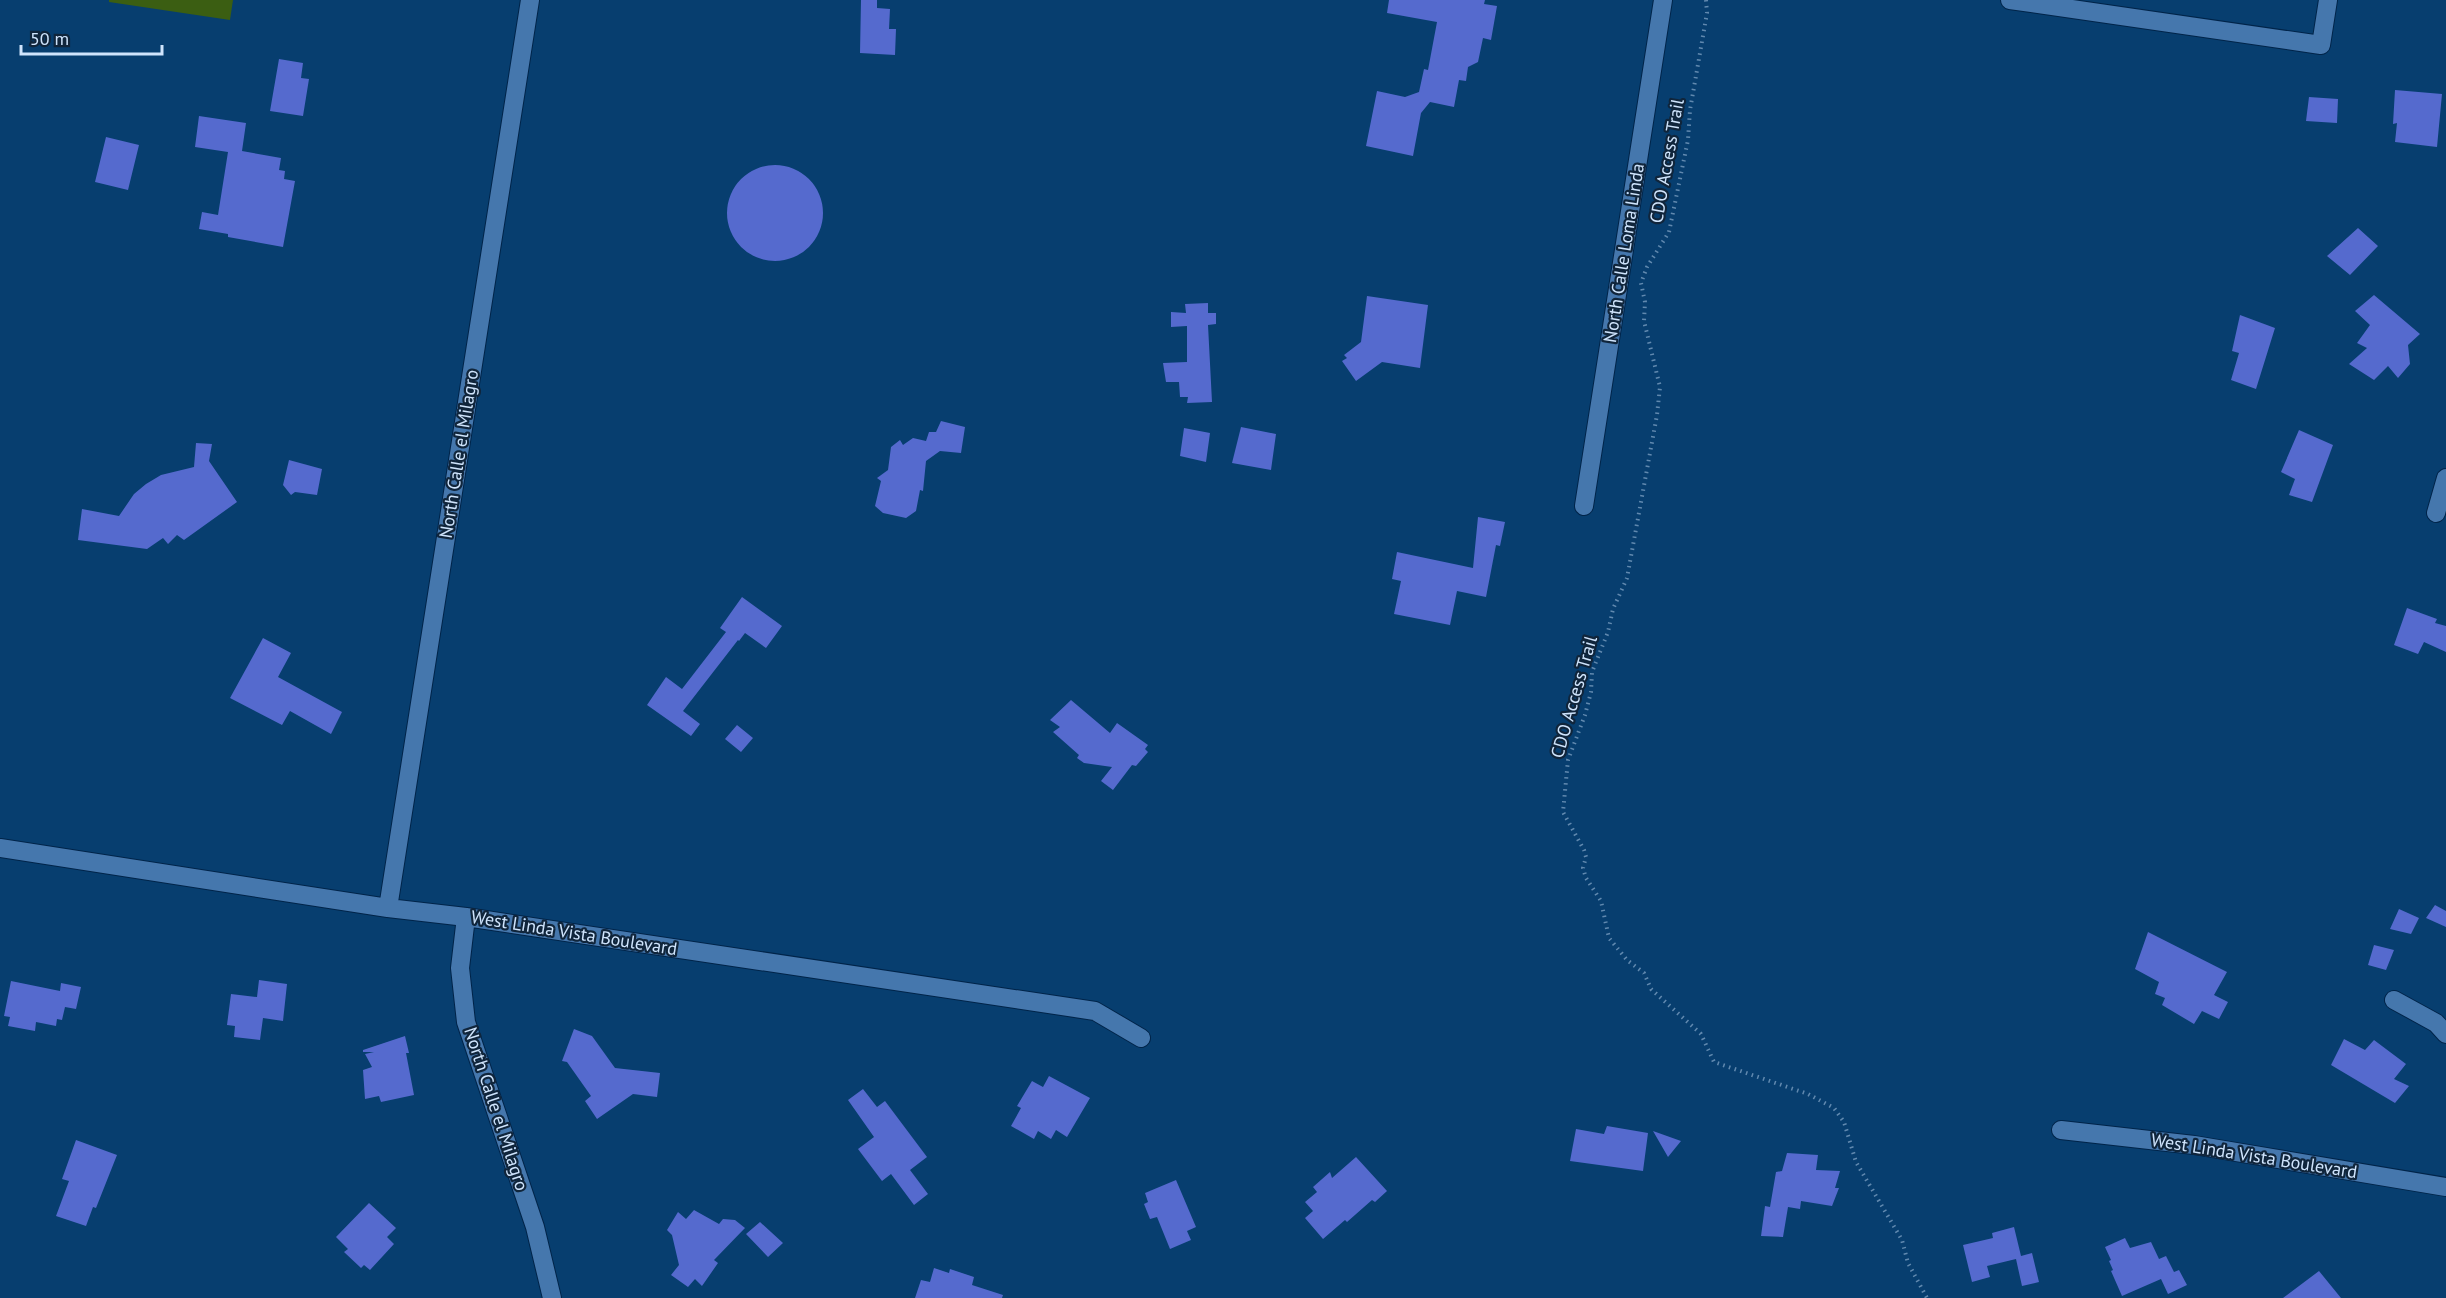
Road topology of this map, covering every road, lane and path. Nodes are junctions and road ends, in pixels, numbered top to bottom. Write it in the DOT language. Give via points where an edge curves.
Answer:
graph roads {
  1 [pos="530,0"];
  2 [pos="1663,0"];
  3 [pos="1706,0"];
  4 [pos="2010,0"];
  5 [pos="2328,0"];
  6 [pos="2446,478"];
  7 [pos="1584,506"];
  8 [pos="2436,513"];
  9 [pos="0,848"];
  10 [pos="388,908"];
  11 [pos="466,917"];
  12 [pos="2394,1000"];
  13 [pos="2446,1034"];
  14 [pos="1141,1038"];
  15 [pos="2061,1130"];
  16 [pos="2446,1187"];
  17 [pos="552,1298"];
  18 [pos="1927,1298"];
  1 -- 10 [label="street, North Calle el Milagro"];
  2 -- 7 [label="street, North Calle Loma Linda"];
  3 -- 18 [label="path, CDO Access Trail" via="1688,140 1669,232 1641,283 1644,321 1660,387 1657,415 1627,578 1592,672 1585,715 1568,760 1563,812 1584,850 1586,878 1601,901 1609,938 1616,949 1644,974 1651,989 1701,1034 1714,1062 1809,1094 1834,1108 1844,1122 1856,1162 1902,1240 1908,1263"];
  4 -- 5 [label="street" via="2321,45"];
  6 -- 8 [label="street"];
  9 -- 10 [label="street, West Linda Vista Boulevard"];
  10 -- 11 [label="street, West Linda Vista Boulevard"];
  11 -- 14 [label="street, West Linda Vista Boulevard" via="1095,1011"];
  11 -- 17 [label="street, North Calle el Milagro" via="460,968 466,1022 535,1227"];
  12 -- 13 [label="street" via="2436,1023"];
  15 -- 16 [label="street, West Linda Vista Boulevard" via="2194,1145"];
}
